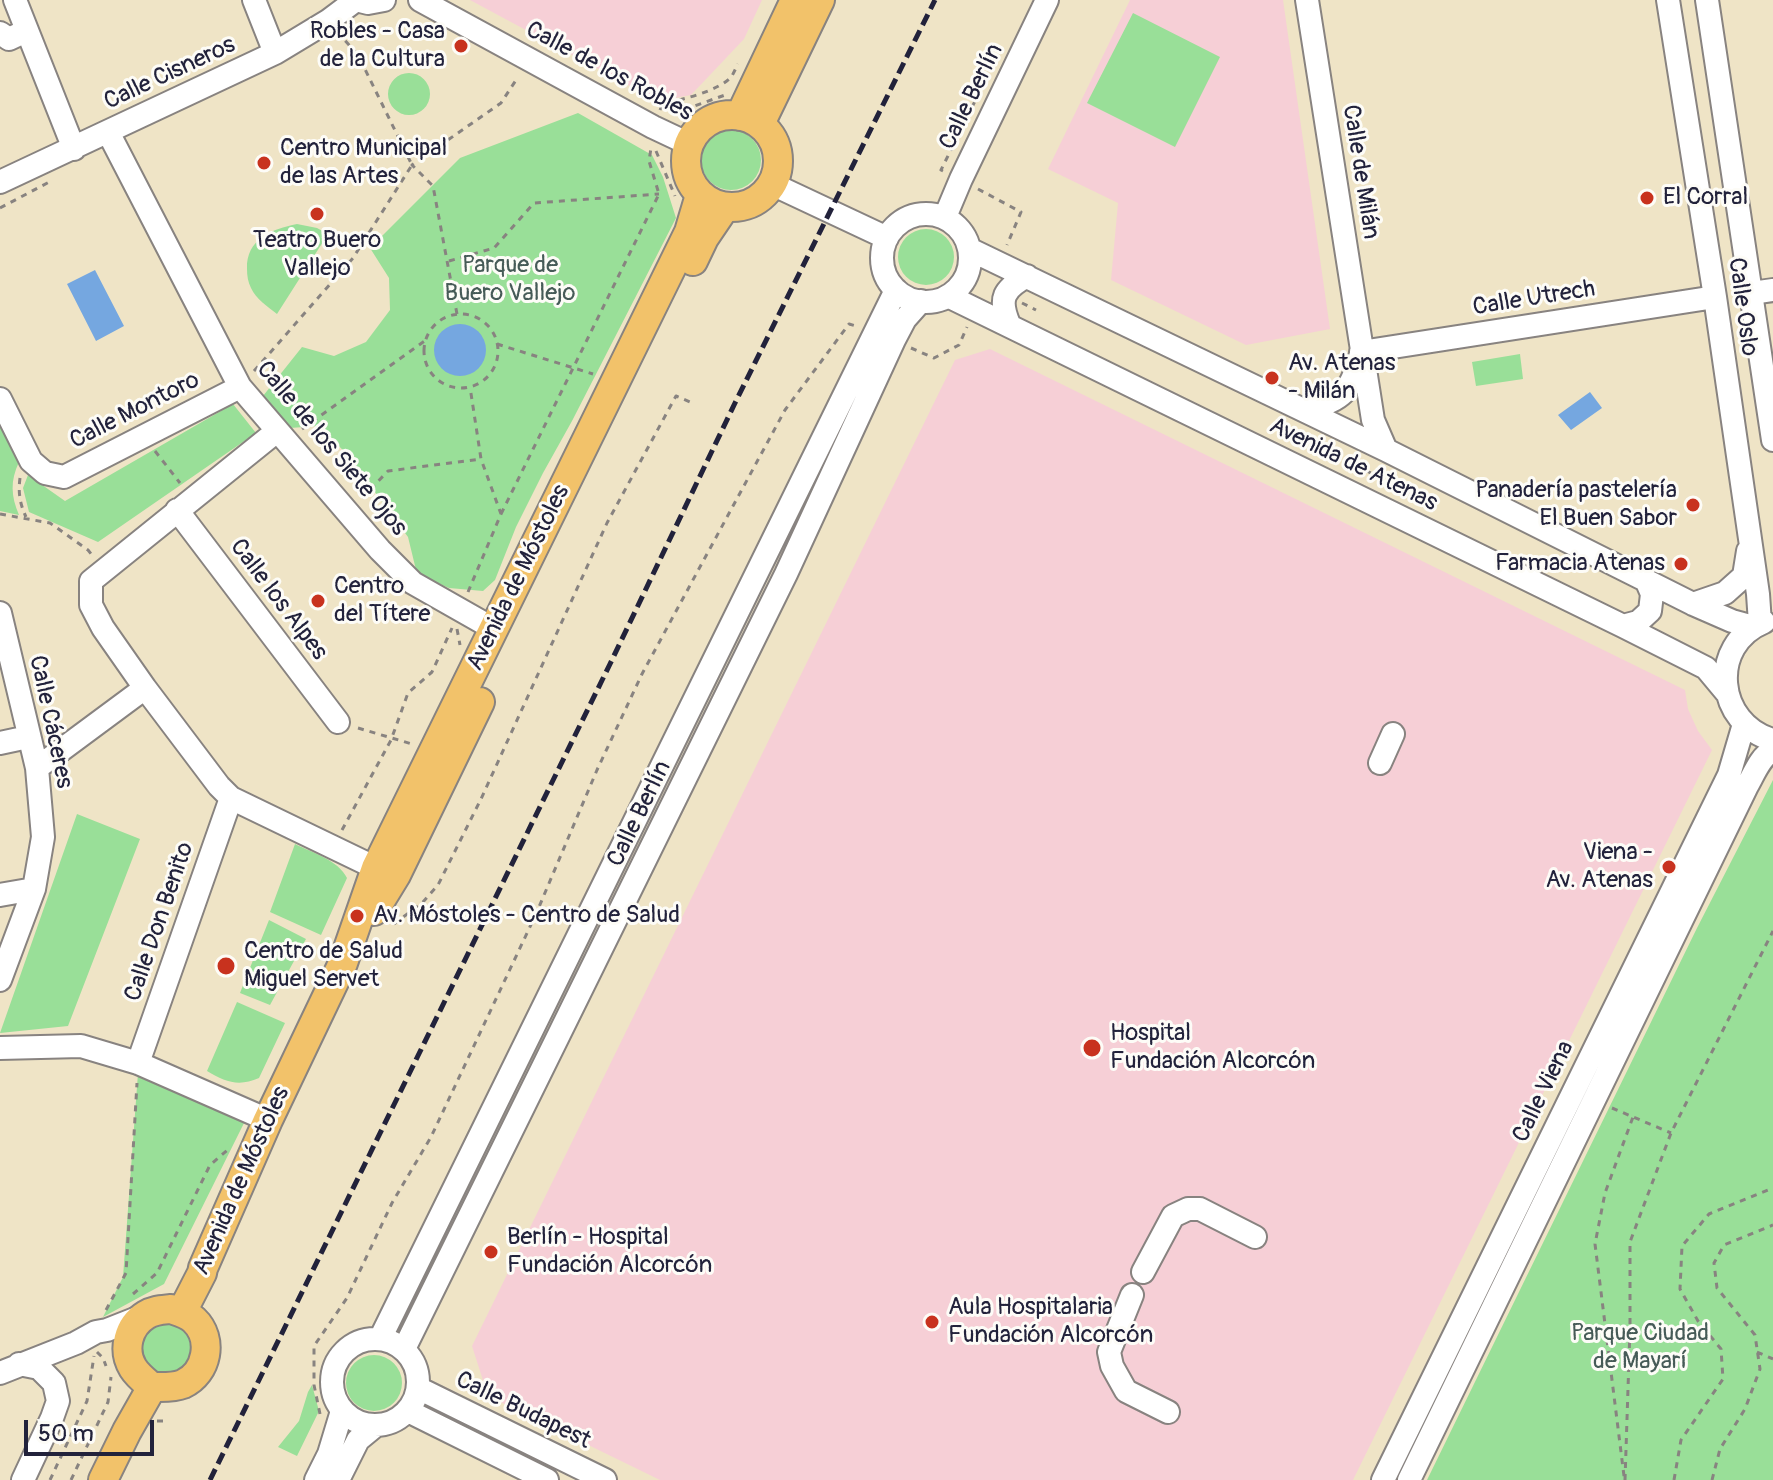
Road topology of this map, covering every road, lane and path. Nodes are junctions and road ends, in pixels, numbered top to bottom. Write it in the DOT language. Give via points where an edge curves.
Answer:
graph roads {
  1 [pos="15,0"];
  2 [pos="254,0"];
  3 [pos="356,0"];
  4 [pos="384,0"];
  5 [pos="420,0"];
  6 [pos="795,0"];
  7 [pos="820,0"];
  8 [pos="1047,0"];
  9 [pos="1307,0"];
  10 [pos="1668,0"];
  11 [pos="1707,0"];
  12 [pos="328,21"];
  13 [pos="26,31"];
  14 [pos="0,33"];
  15 [pos="275,53"];
  16 [pos="740,59"];
  17 [pos="528,60"];
  18 [pos="983,85"];
  19 [pos="750,120"];
  20 [pos="653,127"];
  21 [pos="108,132"];
  22 [pos="689,144"];
  23 [pos="74,149"];
  24 [pos="412,165"];
  25 [pos="961,179"];
  26 [pos="0,182"];
  27 [pos="772,184"];
  28 [pos="659,194"];
  29 [pos="713,201"];
  30 [pos="945,217"];
  31 [pos="887,238"];
  32 [pos="969,249"];
  33 [pos="449,261"];
  34 [pos="999,264"];
  35 [pos="1027,276"];
  36 [pos="896,290"];
  37 [pos="1762,292"];
  38 [pos="948,296"];
  39 [pos="1715,297"];
  40 [pos="921,301"];
  41 [pos="977,309"];
  42 [pos="1036,310"];
  43 [pos="457,314"];
  44 [pos="1032,319"];
  45 [pos="1009,324"];
  46 [pos="885,335"];
  47 [pos="426,340"];
  48 [pos="497,344"];
  49 [pos="1361,352"];
  50 [pos="574,367"];
  51 [pos="594,374"];
  52 [pos="240,387"];
  53 [pos="470,387"];
  54 [pos="0,399"];
  55 [pos="695,404"];
  56 [pos="1298,416"];
  57 [pos="1290,433"];
  58 [pos="281,436"];
  59 [pos="1773,440"];
  60 [pos="1285,443"];
  61 [pos="1389,451"];
  62 [pos="157,454"];
  63 [pos="481,459"];
  64 [pos="31,461"];
  65 [pos="178,479"];
  66 [pos="177,510"];
  67 [pos="347,512"];
  68 [pos="0,514"];
  69 [pos="501,514"];
  70 [pos="26,517"];
  71 [pos="1749,542"];
  72 [pos="103,570"];
  73 [pos="1646,580"];
  74 [pos="1693,604"];
  75 [pos="460,609"];
  76 [pos="0,613"];
  77 [pos="1762,623"];
  78 [pos="1623,626"];
  79 [pos="494,629"];
  80 [pos="145,688"];
  81 [pos="1726,692"];
  82 [pos="338,722"];
  83 [pos="1744,724"];
  84 [pos="1393,734"];
  85 [pos="386,736"];
  86 [pos="28,737"];
  87 [pos="1773,740"];
  88 [pos="0,743"];
  89 [pos="1773,750"];
  90 [pos="1380,763"];
  91 [pos="37,768"];
  92 [pos="231,798"];
  93 [pos="333,847"];
  94 [pos="376,868"];
  95 [pos="34,889"];
  96 [pos="0,895"];
  97 [pos="388,928"];
  98 [pos="1773,931"];
  99 [pos="343,963"];
  100 [pos="0,979"];
  101 [pos="0,1048"];
  102 [pos="138,1063"];
  103 [pos="1595,1100"];
  104 [pos="1633,1117"];
  105 [pos="268,1120"];
  106 [pos="1671,1133"];
  107 [pos="1773,1190"];
  108 [pos="1773,1225"];
  109 [pos="1255,1237"];
  110 [pos="1143,1272"];
  111 [pos="1132,1295"];
  112 [pos="182,1312"];
  113 [pos="145,1315"];
  114 [pos="90,1339"];
  115 [pos="380,1339"];
  116 [pos="404,1349"];
  117 [pos="127,1350"];
  118 [pos="1757,1352"];
  119 [pos="1773,1359"];
  120 [pos="10,1368"];
  121 [pos="152,1387"];
  122 [pos="418,1388"];
  123 [pos="342,1411"];
  124 [pos="408,1411"];
  125 [pos="1168,1412"];
  126 [pos="375,1426"];
  127 [pos="329,1454"];
  128 [pos="23,1480"];
  129 [pos="71,1480"];
  130 [pos="103,1480"];
  131 [pos="316,1480"];
  132 [pos="338,1480"];
  133 [pos="547,1480"];
  134 [pos="605,1480"];
  135 [pos="1383,1480"];
  136 [pos="1409,1480"];
  137 [pos="1625,1480"];
  138 [pos="1674,1480"];
  139 [pos="1712,1480"];
  1 -- 13 [label="street"];
  2 -- 15 [label="street"];
  3 -- 4 [label="street"];
  3 -- 12 [label="street, Calle Cisneros"];
  5 -- 17 [label="street, Calle de los Robles"];
  6 -- 19 [label="main road"];
  7 -- 19 [label="main road"];
  8 -- 25 [label="street, Calle Berlín"];
  9 -- 49 [label="street, Calle de Milán"];
  10 -- 39 [label="street, Calle Oslo"];
  11 -- 37 [label="street, Calle Oslo"];
  12 -- 15 [label="street, Calle Cisneros"];
  12 -- 24 [label="path" via="358,55"];
  13 -- 14 [label="street" via="9,39"];
  13 -- 23 [label="street"];
  15 -- 21 [label="street, Calle Cisneros"];
  16 -- 20 [label="path" via="730,78 718,85 663,103"];
  17 -- 20 [label="street, Calle de los Robles"];
  17 -- 24 [label="path" via="501,103"];
  18 -- 25 [label="path" via="941,170"];
  19 -- 22 [label="main road" via="724,116 709,121"];
  19 -- 27 [label="main road" via="776,146"];
  20 -- 22 [label="street, Calle de los Robles"];
  20 -- 28 [label="path" via="649,161"];
  21 -- 23 [label="street, Calle Cisneros"];
  21 -- 52 [label="street, Calle de los Siete Ojos"];
  22 -- 29 [label="main road" via="686,158 692,184"];
  23 -- 26 [label="street, Calle Cisneros"];
  24 -- 33 [label="path" via="433,186"];
  24 -- 52 [label="path" via="353,258"];
  25 -- 30 [label="street, Calle Berlín"];
  25 -- 34 [label="path" via="1021,212"];
  27 -- 29 [label="main road" via="752,203 738,207"];
  27 -- 31 [label="street"];
  28 -- 33 [label="path" via="534,203 494,248"];
  28 -- 50 [label="path"];
  29 -- 79 [label="main road, Avenida de Móstoles" via="689,232"];
  29 -- 99 [label="main road, Avenida de Móstoles" via="704,238 396,875"];
  30 -- 31 [label="street" via="908,218"];
  30 -- 32 [label="street"];
  31 -- 36 [label="street" via="883,265"];
  32 -- 34 [label="street, Avenida de Atenas"];
  32 -- 38 [label="street" via="966,276"];
  33 -- 43 [label="path"];
  34 -- 35 [label="street, Avenida de Atenas"];
  35 -- 45 [label="street" via="1004,294"];
  35 -- 56 [label="street, Avenida de Atenas"];
  36 -- 40 [label="street"];
  36 -- 46 [label="street, Calle Berlín"];
  37 -- 59 [label="street, Calle Oslo"];
  38 -- 40 [label="street"];
  38 -- 41 [label="street, Avenida de Atenas"];
  39 -- 49 [label="street, Calle Utrech"];
  39 -- 71 [label="street, Calle Oslo"];
  40 -- 46 [label="street, Calle Berlín"];
  41 -- 45 [label="street, Avenida de Atenas"];
  41 -- 46 [label="path" via="959,345 934,358"];
  42 -- 44 [label="path"];
  43 -- 47 [label="path" via="438,322"];
  43 -- 48 [label="path" via="479,318"];
  45 -- 78 [label="street, Avenida de Atenas"];
  46 -- 115 [label="street, Calle Berlín"];
  46 -- 116 [label="street, Calle Berlín" via="786,574"];
  46 -- 127 [label="path" via="849,324 785,410 642,674 431,1137 392,1203 347,1298 314,1346 314,1385"];
  47 -- 53 [label="path" via="430,372 448,385"];
  47 -- 58 [label="path"];
  48 -- 50 [label="path"];
  48 -- 53 [label="path" via="494,366"];
  49 -- 56 [label="street" via="1353,380 1342,394"];
  49 -- 61 [label="street, Calle de Milán" via="1373,420"];
  50 -- 51 [label="path"];
  50 -- 69 [label="path"];
  52 -- 58 [label="street, Calle de los Siete Ojos"];
  52 -- 64 [label="street, Calle Montoro" via="64,477 45,473"];
  53 -- 63 [label="path"];
  54 -- 64 [label="street"];
  55 -- 97 [label="path" via="676,396 640,461 438,885"];
  56 -- 57 [label="path"];
  56 -- 61 [label="street, Avenida de Atenas"];
  57 -- 60 [label="path"];
  57 -- 61 [label="path" via="1379,477"];
  58 -- 66 [label="street"];
  58 -- 67 [label="street, Calle de los Siete Ojos"];
  61 -- 73 [label="street, Avenida de Atenas"];
  62 -- 65 [label="path"];
  63 -- 67 [label="path" via="388,471"];
  63 -- 69 [label="path"];
  64 -- 70 [label="path" via="20,473 18,489"];
  66 -- 72 [label="street"];
  66 -- 82 [label="street, Calle los Alpes"];
  67 -- 75 [label="street, Calle de los Siete Ojos" via="413,583"];
  68 -- 70 [label="path"];
  69 -- 75 [label="path"];
  70 -- 72 [label="path" via="50,523 88,550"];
  71 -- 74 [label="street" via="1744,576 1725,593"];
  71 -- 77 [label="street, Calle Oslo"];
  72 -- 80 [label="street" via="91,581 91,605"];
  73 -- 74 [label="street, Avenida de Atenas"];
  73 -- 78 [label="street" via="1652,594 1650,611"];
  74 -- 77 [label="street, Avenida de Atenas" via="1732,621"];
  75 -- 79 [label="street, Calle de los Siete Ojos"];
  75 -- 93 [label="path" via="432,672 408,693 391,740"];
  76 -- 86 [label="street, Calle Cáceres"];
  77 -- 81 [label="street" via="1740,639 1730,656"];
  78 -- 81 [label="street, Avenida de Atenas" via="1706,668"];
  79 -- 94 [label="main road, Avenida de Móstoles"];
  80 -- 91 [label="street"];
  80 -- 92 [label="street"];
  81 -- 83 [label="street, Avenida de Atenas"];
  82 -- 85 [label="path"];
  83 -- 87 [label="street"];
  83 -- 135 [label="street, Calle Viena" via="1729,775"];
  84 -- 90 [label="street"];
  86 -- 88 [label="street"];
  86 -- 91 [label="street, Calle Cáceres"];
  89 -- 103 [label="street, Calle Viena" via="1747,786"];
  91 -- 95 [label="street, Calle Cáceres" via="43,837"];
  92 -- 93 [label="street"];
  92 -- 102 [label="street, Calle Don Benito"];
  93 -- 94 [label="street"];
  94 -- 99 [label="main road, Avenida de Móstoles"];
  95 -- 96 [label="street"];
  95 -- 100 [label="street, Calle Cáceres"];
  98 -- 106 [label="path"];
  99 -- 105 [label="main road, Avenida de Móstoles"];
  101 -- 102 [label="street" via="81,1046"];
  102 -- 105 [label="street"];
  102 -- 114 [label="path" via="126,1273"];
  103 -- 104 [label="path"];
  103 -- 136 [label="street, Calle Viena"];
  104 -- 106 [label="path"];
  104 -- 137 [label="path" via="1605,1193 1595,1244"];
  105 -- 112 [label="main road, Avenida de Móstoles"];
  106 -- 137 [label="path" via="1630,1242"];
  107 -- 138 [label="path" via="1709,1214 1682,1246 1680,1289 1721,1349 1723,1379 1681,1440"];
  108 -- 118 [label="path" via="1724,1245 1714,1263 1717,1288 1755,1335"];
  109 -- 110 [label="street" via="1200,1209 1188,1209 1173,1216"];
  111 -- 125 [label="street" via="1109,1352 1112,1366 1126,1391"];
  112 -- 113 [label="main road"];
  112 -- 121 [label="main road" via="202,1331 206,1343 201,1367 182,1384"];
  113 -- 114 [label="street"];
  113 -- 117 [label="main road" via="135,1325"];
  114 -- 117 [label="street"];
  114 -- 120 [label="street"];
  114 -- 129 [label="path" via="112,1379 108,1402"];
  115 -- 116 [label="street"];
  115 -- 123 [label="street" via="348,1348 334,1367 332,1390"];
  116 -- 122 [label="street" via="416,1367"];
  117 -- 121 [label="main road" via="131,1366"];
  118 -- 119 [label="path"];
  118 -- 139 [label="path" via="1760,1369 1745,1409 1720,1449"];
  120 -- 128 [label="street" via="39,1368 54,1383 58,1401"];
  121 -- 130 [label="main road"];
  122 -- 124 [label="street"];
  122 -- 134 [label="street, Calle Budapest"];
  123 -- 126 [label="street"];
  123 -- 127 [label="street"];
  124 -- 126 [label="street"];
  124 -- 133 [label="street, Calle Budapest"];
  126 -- 132 [label="street" via="358,1440"];
  127 -- 131 [label="street"];
}
